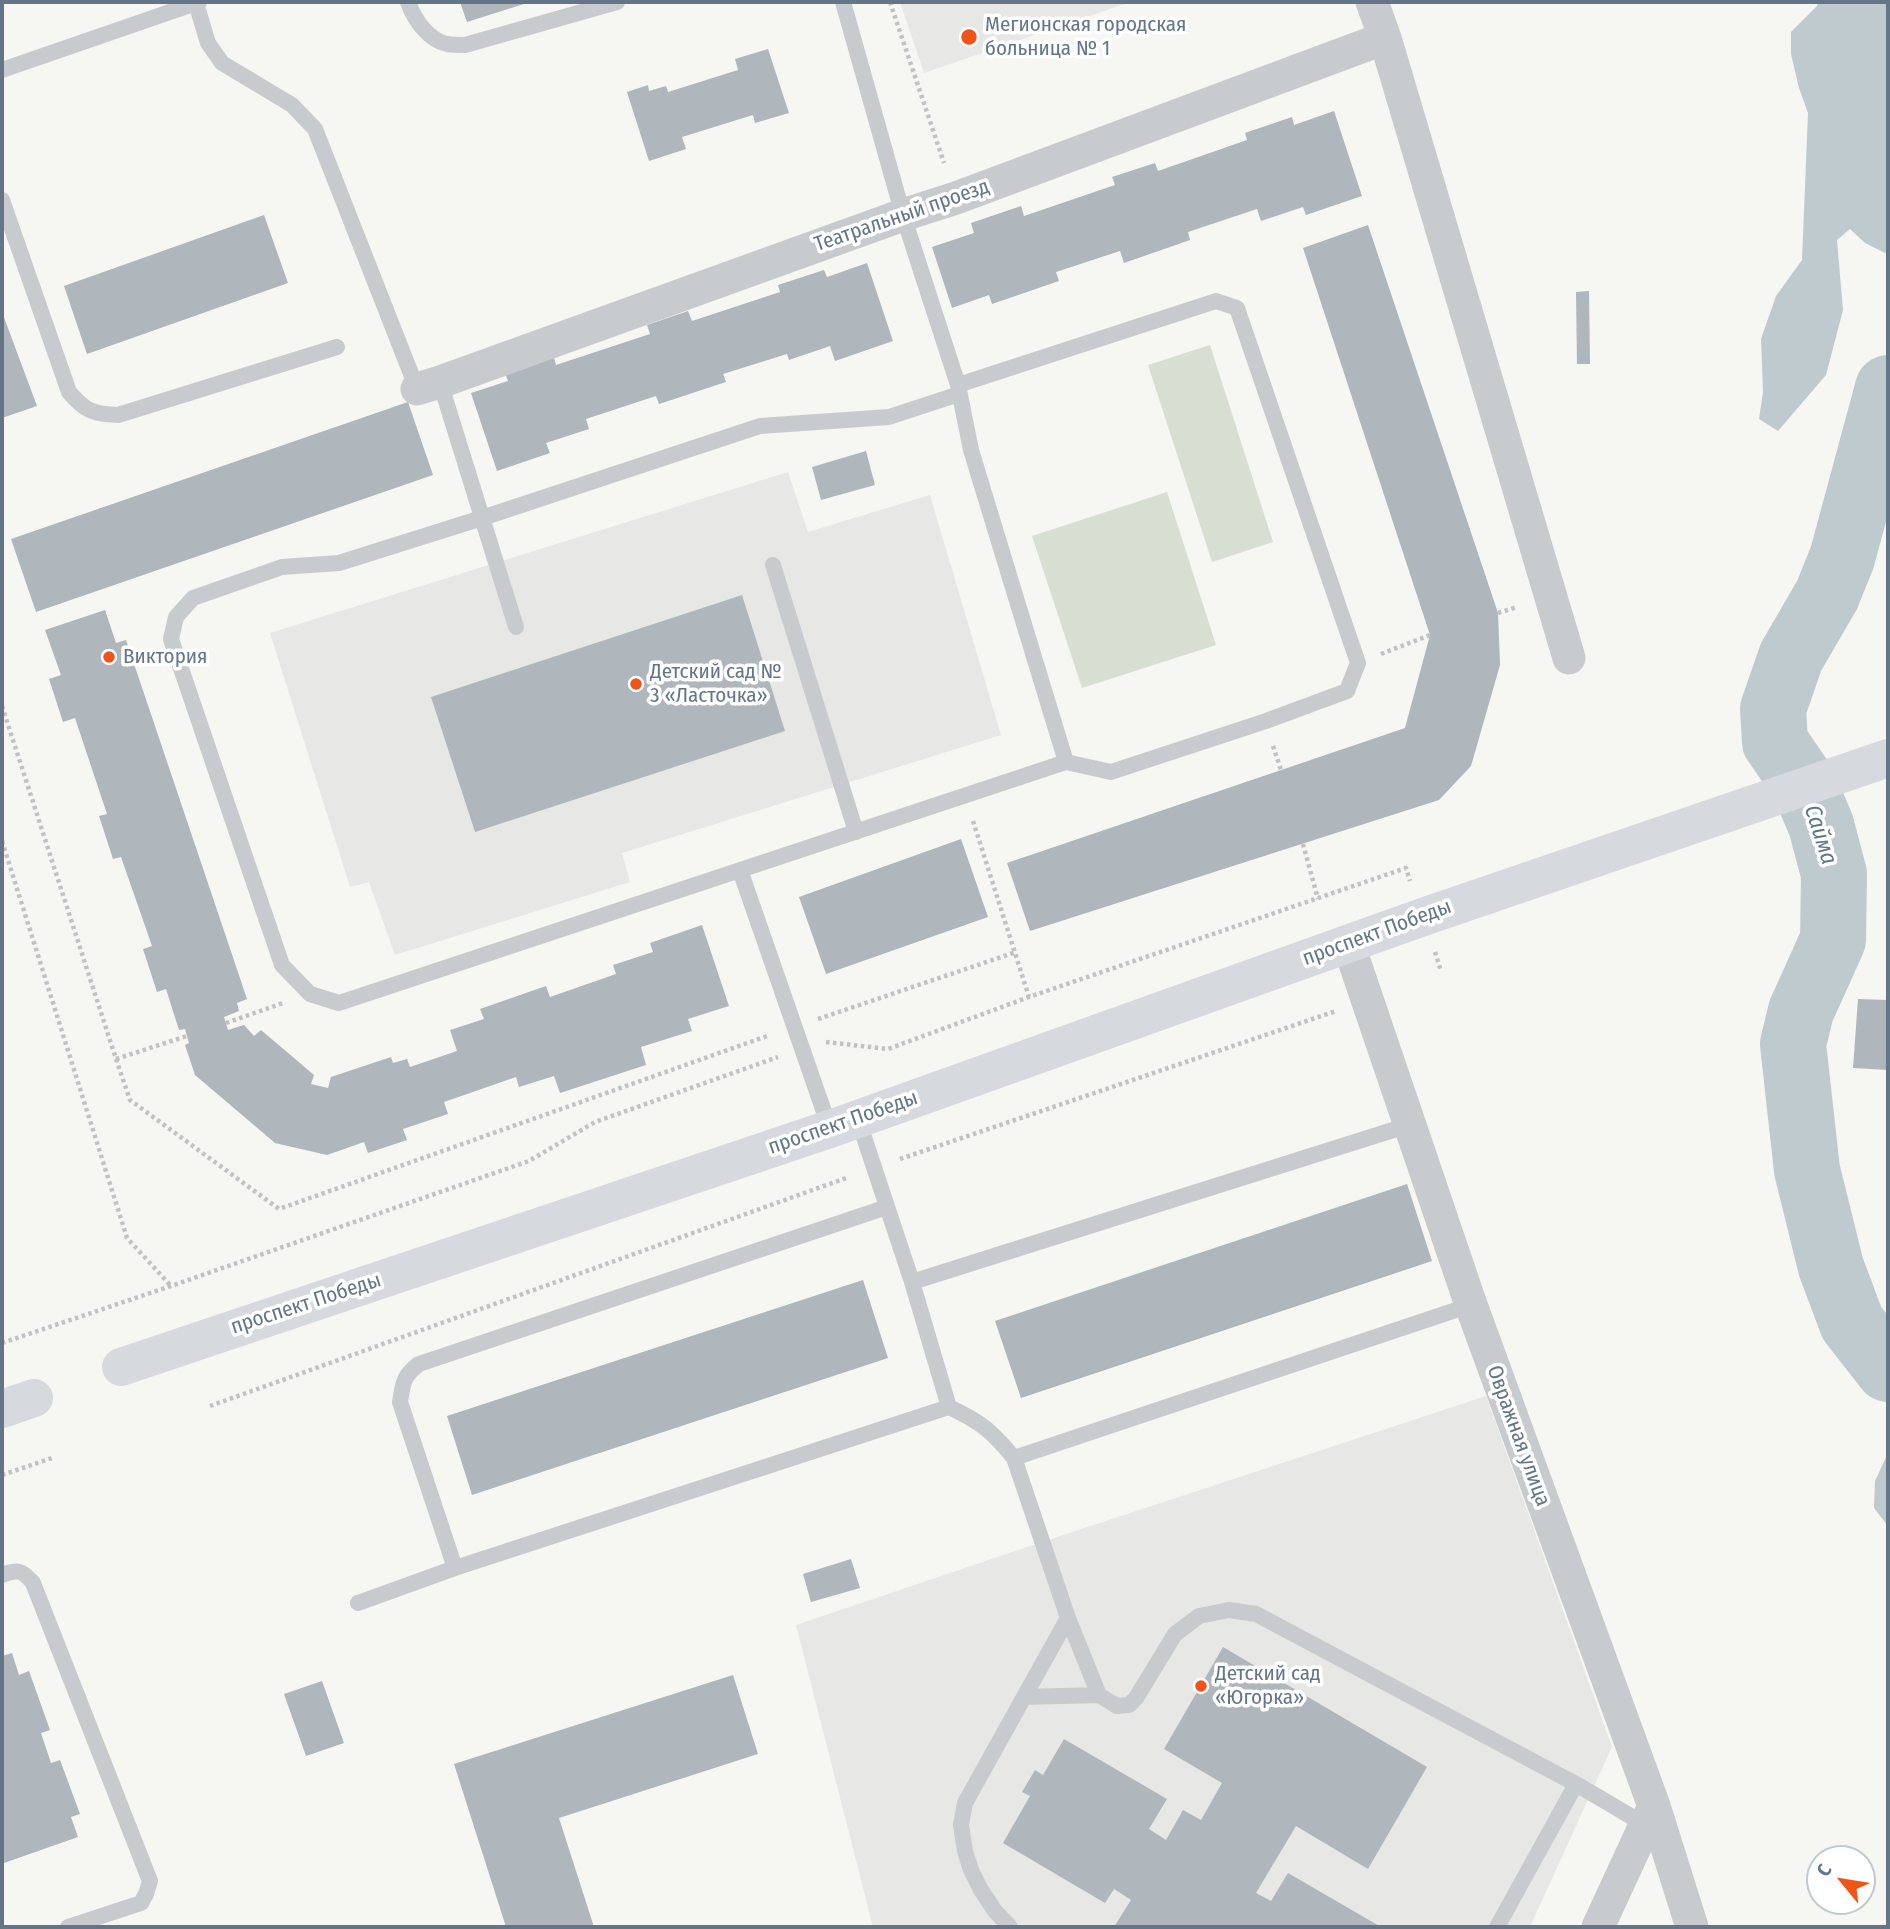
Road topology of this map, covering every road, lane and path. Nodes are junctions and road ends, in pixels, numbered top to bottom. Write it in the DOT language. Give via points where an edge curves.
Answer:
graph roads {
  1 [pos="197,2"];
  2 [pos="408,2"];
  3 [pos="617,2"];
  4 [pos="843,2"];
  5 [pos="890,2"];
  6 [pos="1373,2"];
  7 [pos="1385,38"];
  8 [pos="2,70"];
  9 [pos="956,198"];
  10 [pos="2,200"];
  11 [pos="903,215"];
  12 [pos="337,347"];
  13 [pos="428,385"];
  14 [pos="958,390"];
  15 [pos="482,518"];
  16 [pos="773,565"];
  17 [pos="1513,608"];
  18 [pos="1497,613"];
  19 [pos="516,627"];
  20 [pos="1430,635"];
  21 [pos="1569,657"];
  22 [pos="1357,663"];
  23 [pos="2,706"];
  24 [pos="1888,758"];
  25 [pos="1066,762"];
  26 [pos="965,797"];
  27 [pos="856,832"];
  28 [pos="2,841"];
  29 [pos="1303,844"];
  30 [pos="740,870"];
  31 [pos="1318,899"];
  32 [pos="1423,917"];
  33 [pos="1348,943"];
  34 [pos="1016,952"];
  35 [pos="1441,971"];
  36 [pos="310,994"];
  37 [pos="1029,997"];
  38 [pos="1367,1000"];
  39 [pos="226,1023"];
  40 [pos="793,1027"];
  41 [pos="187,1036"];
  42 [pos="801,1049"];
  43 [pos="116,1059"];
  44 [pos="844,1124"];
  45 [pos="1409,1125"];
  46 [pos="875,1168"];
  47 [pos="887,1207"];
  48 [pos="912,1282"];
  49 [pos="171,1286"];
  50 [pos="1471,1305"];
  51 [pos="2,1343"];
  52 [pos="121,1367"];
  53 [pos="210,1406"];
  54 [pos="949,1407"];
  55 [pos="55,1457"];
  56 [pos="1014,1458"];
  57 [pos="2,1475"];
  58 [pos="455,1568"];
  59 [pos="2,1575"];
  60 [pos="358,1603"];
  61 [pos="1068,1618"];
  62 [pos="1099,1695"];
  63 [pos="1024,1697"];
  64 [pos="1576,1784"];
  65 [pos="1649,1815"];
  66 [pos="68,1927"];
  67 [pos="1010,1927"];
  68 [pos="1497,1927"];
  69 [pos="1598,1927"];
  70 [pos="1692,1927"];
  1 -- 8 [label="lane"];
  1 -- 13 [label="lane" via="208,43 222,63 292,105 315,129"];
  2 -- 3 [label="lane" via="428,33 445,44 465,45"];
  4 -- 11 [label="lane"];
  5 -- 9 [label="path"];
  6 -- 7 [label="street"];
  7 -- 9 [label="street, Театральный проезд"];
  7 -- 21 [label="street"];
  9 -- 11 [label="street, Театральный проезд"];
  10 -- 12 [label="lane" via="69,391 80,406 118,415"];
  11 -- 13 [label="street, Театральный проезд"];
  11 -- 14 [label="lane"];
  13 -- 15 [label="lane"];
  14 -- 15 [label="lane" via="889,417 760,426"];
  14 -- 22 [label="lane" via="1216,301 1237,308"];
  14 -- 25 [label="lane" via="971,450"];
  15 -- 19 [label="lane"];
  15 -- 36 [label="lane" via="338,563 282,567 192,598 176,617 171,639 282,965"];
  16 -- 27 [label="lane"];
  17 -- 18 [label="path"];
  20 -- 22 [label="path"];
  22 -- 25 [label="lane" via="1347,691 1266,721 1111,772"];
  23 -- 43 [label="path"];
  24 -- 32 [label="street, проспект Победы"];
  25 -- 26 [label="lane"];
  26 -- 27 [label="lane"];
  26 -- 34 [label="path"];
  27 -- 30 [label="lane"];
  28 -- 49 [label="path" via="127,1238"];
  29 -- 31 [label="path"];
  30 -- 36 [label="lane" via="339,1003"];
  30 -- 40 [label="lane"];
  31 -- 32 [label="path" via="1406,868"];
  31 -- 37 [label="path"];
  32 -- 33 [label="street, проспект Победы"];
  32 -- 35 [label="path"];
  33 -- 38 [label="street, Овражная улица"];
  33 -- 44 [label="street, проспект Победы"];
  34 -- 37 [label="path"];
  34 -- 40 [label="path"];
  36 -- 39 [label="path"];
  37 -- 42 [label="path" via="888,1049 827,1042"];
  38 -- 45 [label="street, Овражная улица"];
  38 -- 46 [label="path"];
  40 -- 42 [label="lane"];
  40 -- 43 [label="path" via="279,1209 130,1100"];
  41 -- 43 [label="path"];
  42 -- 44 [label="lane"];
  42 -- 49 [label="path" via="595,1122 529,1161"];
  44 -- 46 [label="lane"];
  44 -- 52 [label="street, проспект Победы"];
  45 -- 48 [label="lane"];
  45 -- 50 [label="street, Овражная улица"];
  46 -- 47 [label="lane"];
  46 -- 53 [label="path"];
  47 -- 48 [label="lane"];
  47 -- 58 [label="lane" via="418,1364 403,1383 400,1402"];
  48 -- 54 [label="lane"];
  49 -- 51 [label="path"];
  50 -- 56 [label="lane"];
  50 -- 65 [label="street, Овражная улица"];
  54 -- 56 [label="lane" via="977,1420"];
  54 -- 58 [label="lane"];
  55 -- 57 [label="path"];
  56 -- 61 [label="lane"];
  58 -- 60 [label="lane"];
  59 -- 66 [label="lane" via="16,1570 33,1583 150,1881 141,1903"];
  61 -- 62 [label="lane"];
  61 -- 63 [label="lane"];
  62 -- 63 [label="lane"];
  62 -- 64 [label="lane" via="1117,1706 1129,1705 1175,1634 1199,1616 1229,1609 1256,1614"];
  63 -- 67 [label="lane" via="964,1803 961,1825 965,1851 981,1890"];
  64 -- 65 [label="lane"];
  64 -- 68 [label="lane"];
  65 -- 69 [label="street"];
  65 -- 70 [label="street, Овражная улица"];
}
